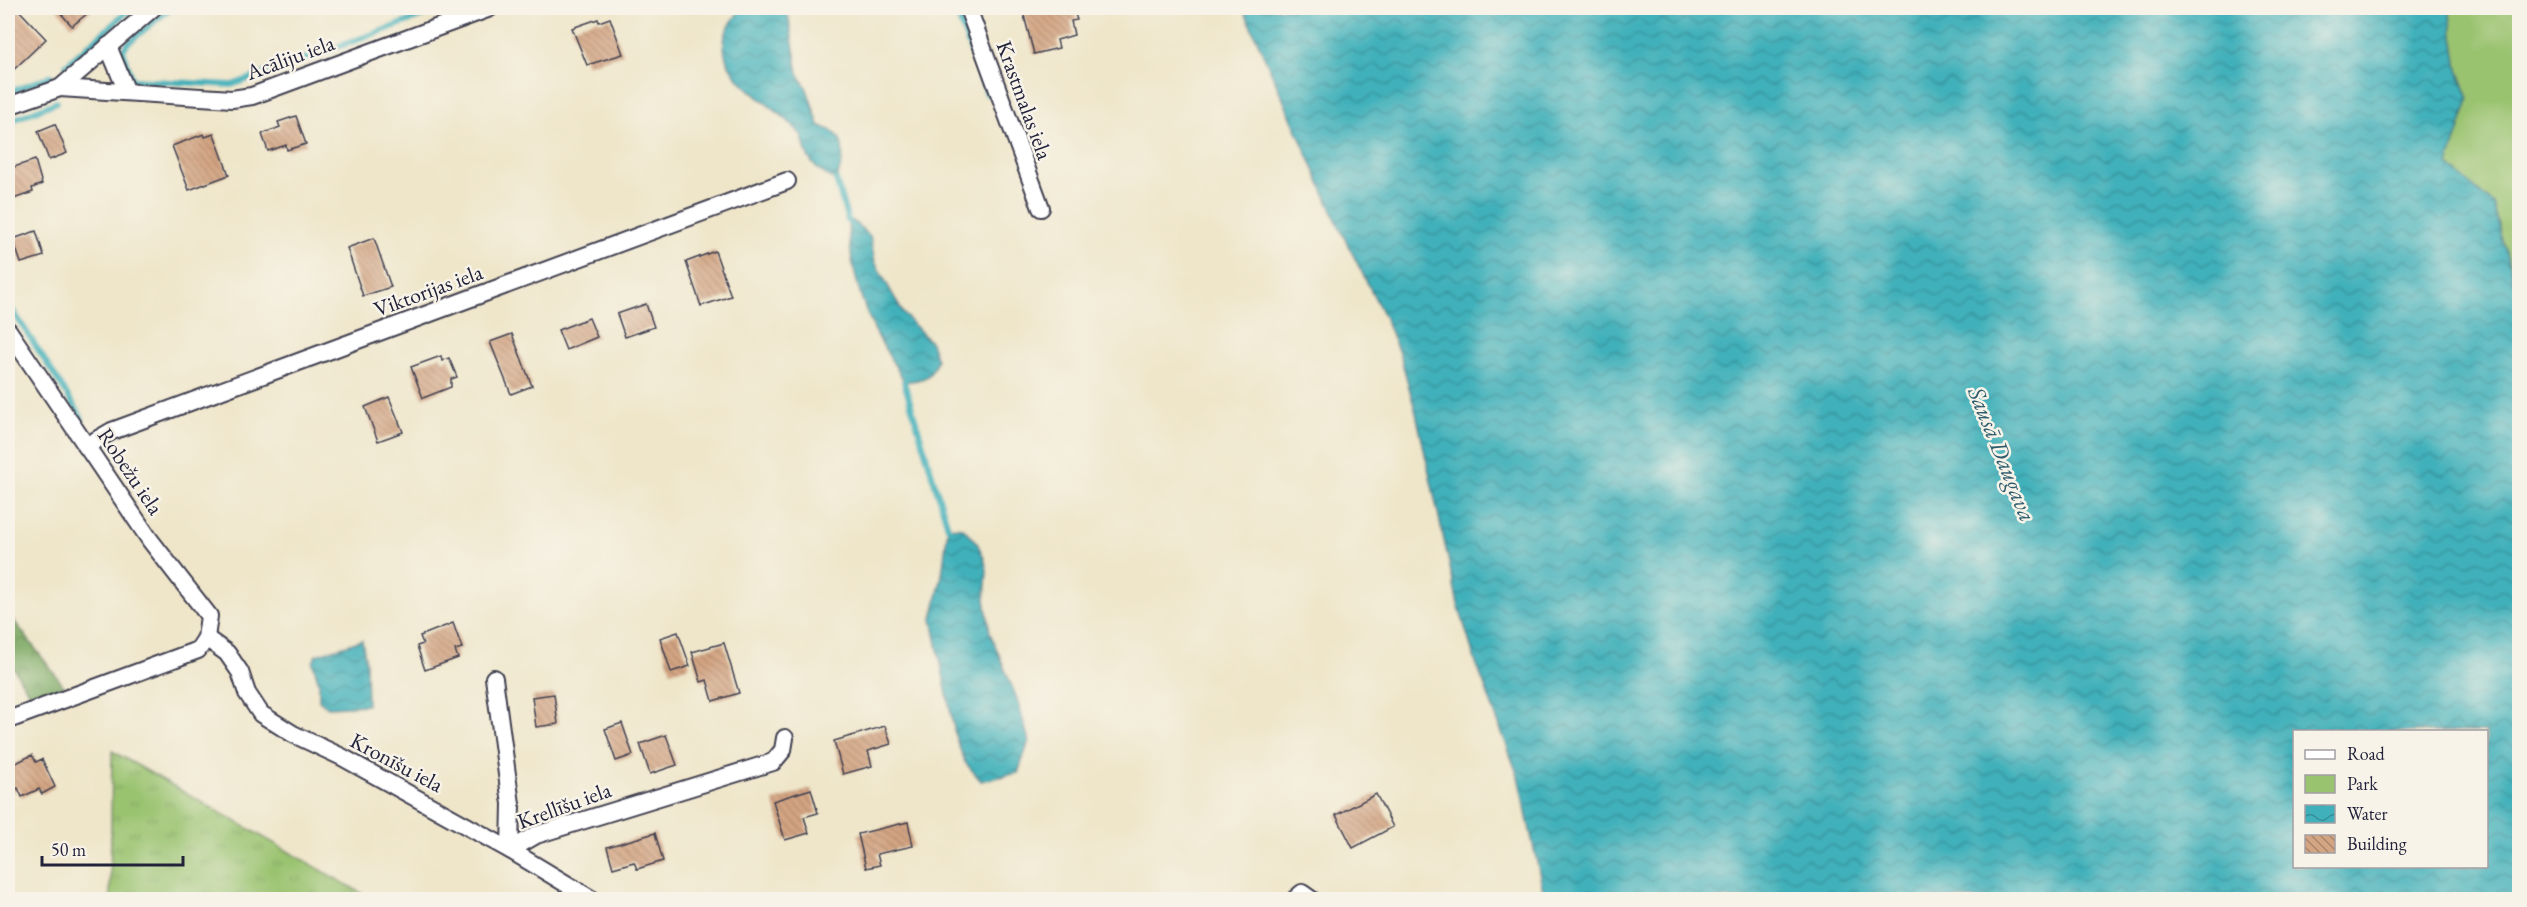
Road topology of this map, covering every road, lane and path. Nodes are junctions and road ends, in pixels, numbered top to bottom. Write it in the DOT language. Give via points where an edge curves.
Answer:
graph roads {
  1 [pos="153,8"];
  2 [pos="490,8"];
  3 [pos="968,8"];
  4 [pos="108,46"];
  5 [pos="60,87"];
  6 [pos="127,92"];
  7 [pos="8,106"];
  8 [pos="787,181"];
  9 [pos="1041,208"];
  10 [pos="8,330"];
  11 [pos="86,446"];
  12 [pos="206,638"];
  13 [pos="494,678"];
  14 [pos="8,720"];
  15 [pos="785,738"];
  16 [pos="510,850"];
  17 [pos="593,900"];
  18 [pos="1294,900"];
  19 [pos="1312,900"];
  1 -- 4 [label="street"];
  2 -- 6 [label="street, Acāliju iela" via="252,96 232,99"];
  3 -- 9 [label="street, Krastmalas iela"];
  4 -- 5 [label="street"];
  4 -- 6 [label="street"];
  5 -- 6 [label="street, Acāliju iela"];
  5 -- 7 [label="street"];
  8 -- 11 [label="street, Viktorijas iela" via="112,431"];
  10 -- 11 [label="street, Robežu iela"];
  11 -- 12 [label="street, Robežu iela" via="150,540 209,616"];
  12 -- 14 [label="street" via="198,650"];
  12 -- 16 [label="street, Kronīšu iela" via="227,653 261,714"];
  13 -- 16 [label="street, Krellīšu iela" via="512,804"];
  15 -- 16 [label="street, Krellīšu iela" via="783,750 773,762 536,835"];
  16 -- 17 [label="street, Kronīšu iela"];
  18 -- 19 [label="street" via="1302,893"];
}
